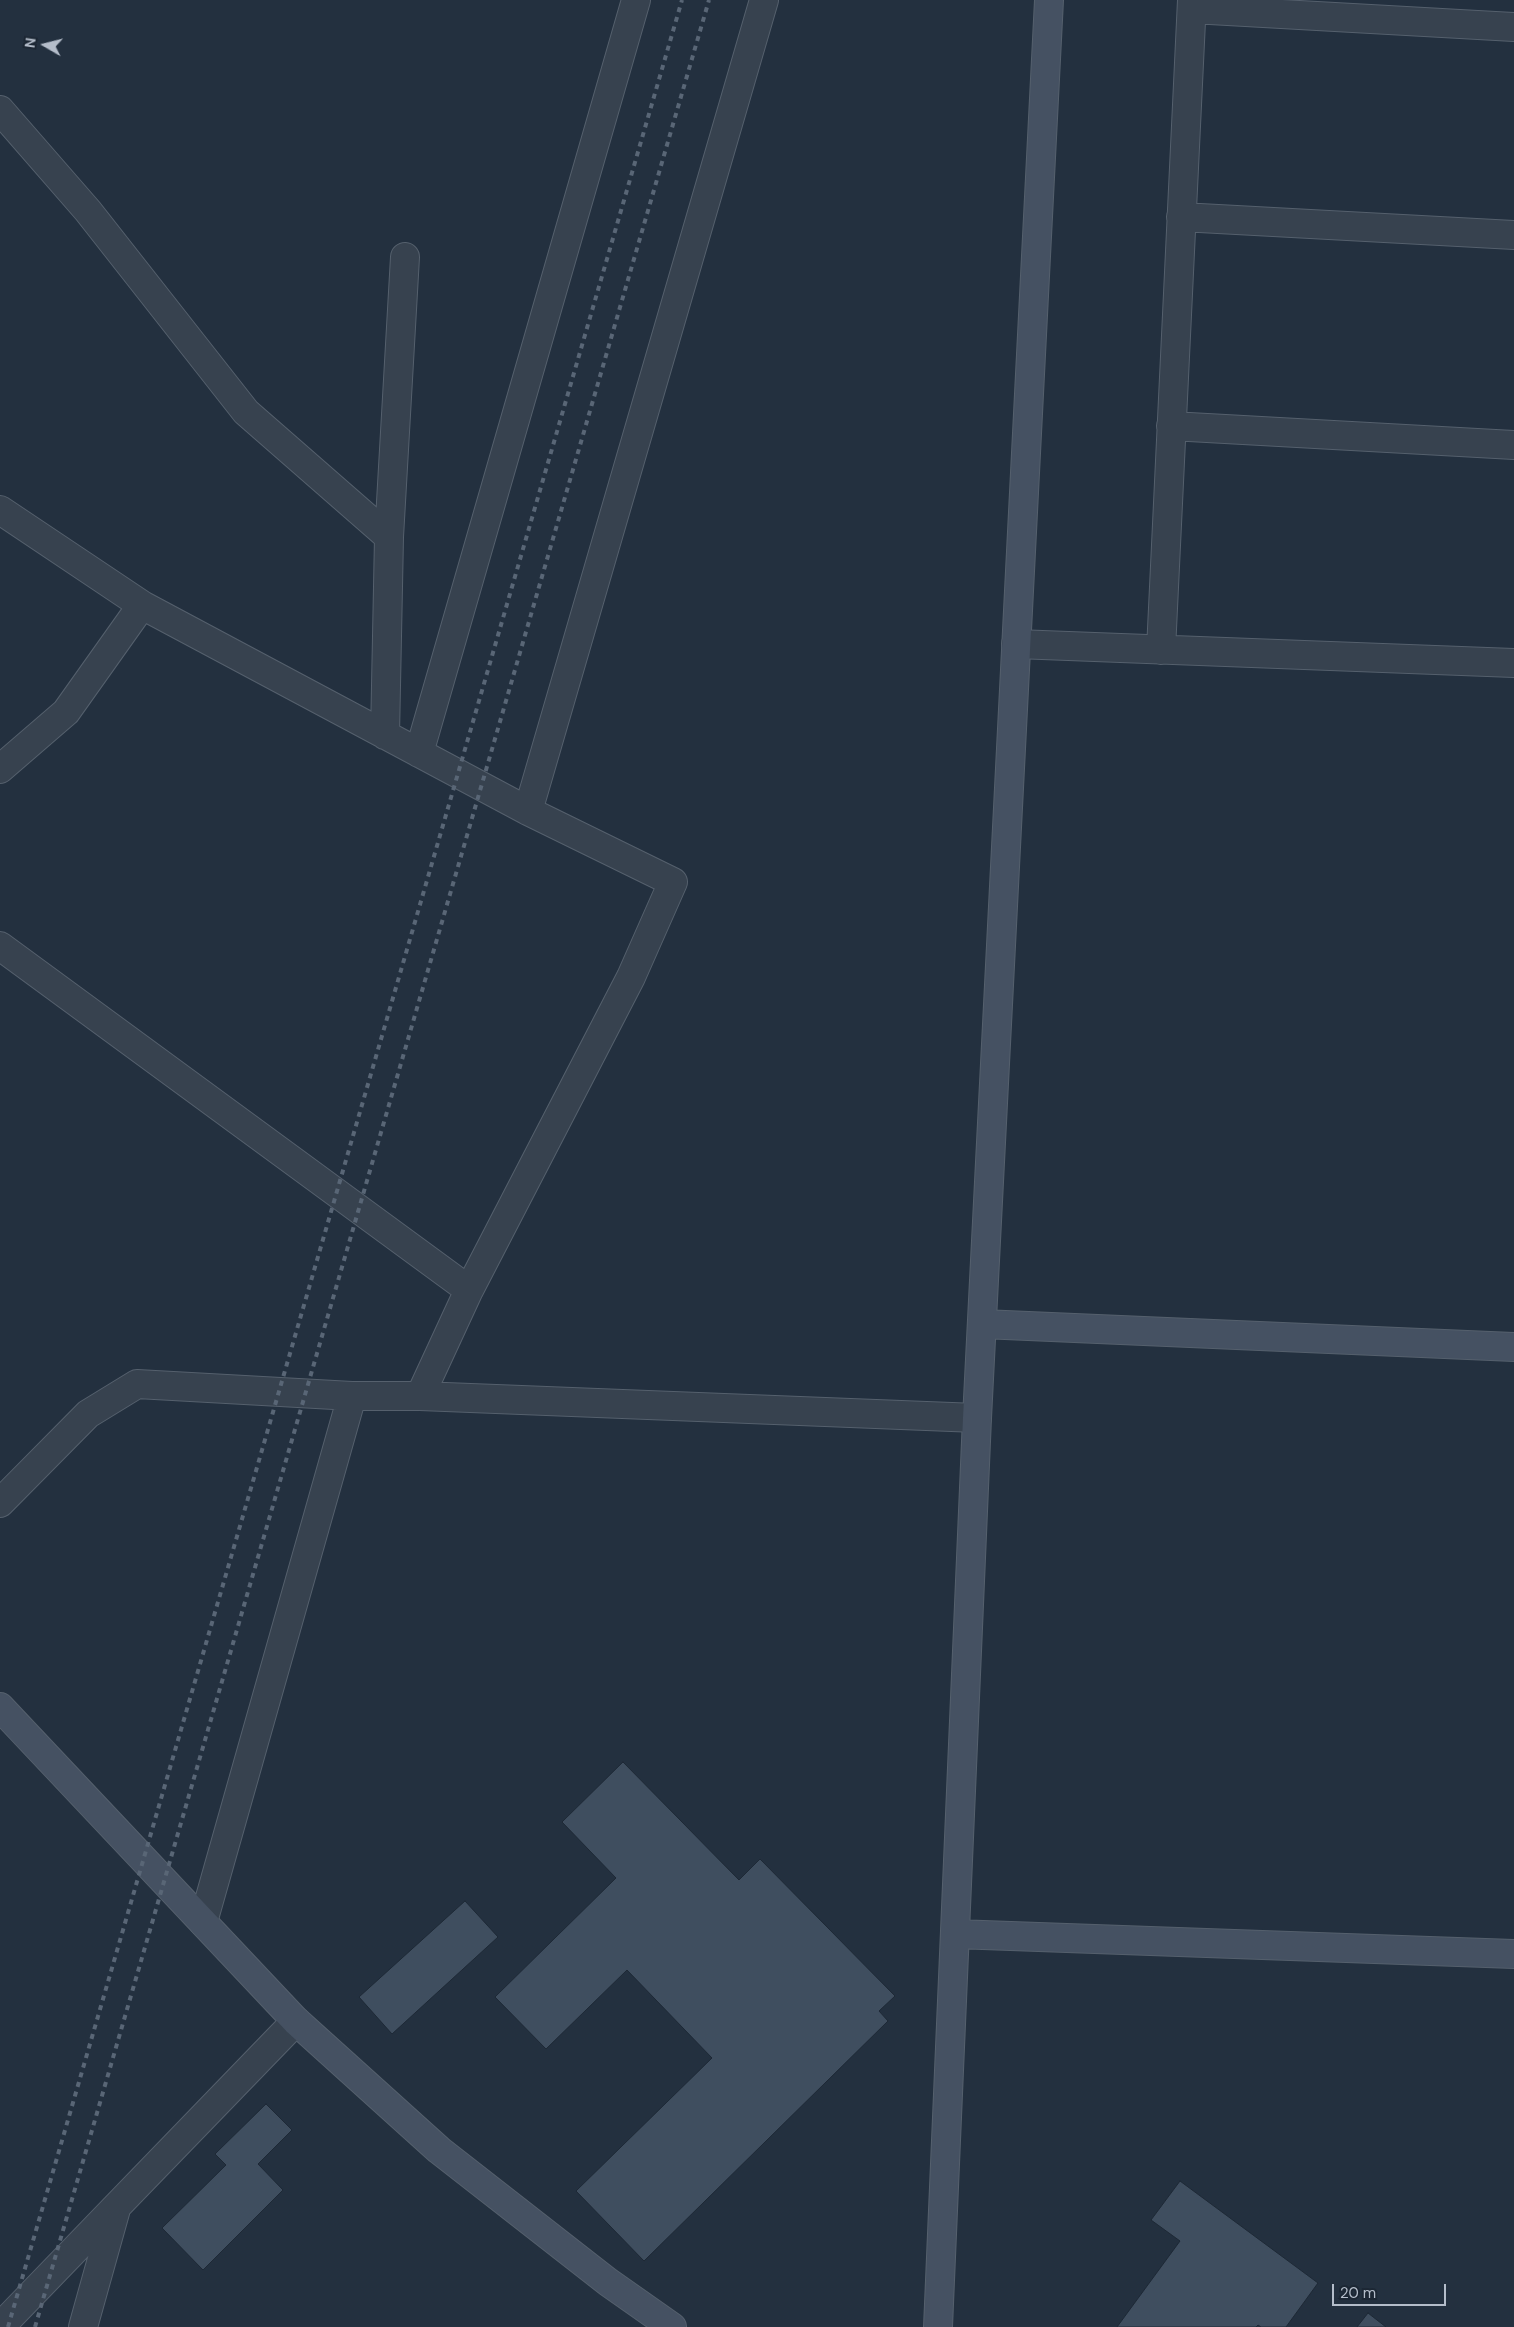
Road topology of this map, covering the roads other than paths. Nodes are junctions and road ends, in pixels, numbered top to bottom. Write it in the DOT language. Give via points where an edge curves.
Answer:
graph roads {
  1 [pos="636,0"];
  2 [pos="764,0"];
  3 [pos="1049,0"];
  4 [pos="1192,4"];
  5 [pos="1514,27"];
  6 [pos="0,110"];
  7 [pos="1182,217"];
  8 [pos="1514,235"];
  9 [pos="405,257"];
  10 [pos="1171,426"];
  11 [pos="1514,445"];
  12 [pos="0,510"];
  13 [pos="389,537"];
  14 [pos="142,605"];
  15 [pos="1016,644"];
  16 [pos="1161,650"];
  17 [pos="1514,663"];
  18 [pos="386,735"];
  19 [pos="418,753"];
  20 [pos="0,769"];
  21 [pos="528,811"];
  22 [pos="0,946"];
  23 [pos="469,1290"];
  24 [pos="982,1324"];
  25 [pos="1514,1347"];
  26 [pos="352,1396"];
  27 [pos="420,1396"];
  28 [pos="976,1418"];
  29 [pos="0,1503"];
  30 [pos="0,1707"];
  31 [pos="203,1922"];
  32 [pos="955,1934"];
  33 [pos="1514,1954"];
  34 [pos="296,2021"];
  35 [pos="117,2206"];
  36 [pos="0,2327"];
  37 [pos="83,2327"];
  38 [pos="672,2327"];
  39 [pos="938,2327"];
  1 -- 19 [label="street"];
  2 -- 21 [label="street"];
  3 -- 15 [label="street"];
  4 -- 5 [label="street"];
  4 -- 7 [label="street"];
  6 -- 13 [label="street" via="88,211 246,412"];
  7 -- 8 [label="street"];
  7 -- 10 [label="street"];
  9 -- 13 [label="street"];
  10 -- 11 [label="street"];
  10 -- 16 [label="street"];
  12 -- 14 [label="street"];
  13 -- 18 [label="street"];
  14 -- 18 [label="street"];
  14 -- 20 [label="street" via="66,712"];
  15 -- 16 [label="street"];
  15 -- 24 [label="street"];
  16 -- 17 [label="street"];
  18 -- 19 [label="street"];
  19 -- 21 [label="street"];
  21 -- 23 [label="street" via="673,882 631,977"];
  22 -- 23 [label="street"];
  23 -- 27 [label="street"];
  24 -- 25 [label="street"];
  24 -- 28 [label="street"];
  26 -- 27 [label="street"];
  26 -- 29 [label="street" via="137,1384 88,1414"];
  26 -- 31 [label="street"];
  27 -- 28 [label="street"];
  28 -- 32 [label="street"];
  30 -- 31 [label="street"];
  31 -- 34 [label="street"];
  32 -- 33 [label="street"];
  32 -- 39 [label="street"];
  34 -- 35 [label="street"];
  34 -- 38 [label="street" via="439,2150 608,2282"];
  35 -- 36 [label="street"];
  35 -- 37 [label="street"];
}
